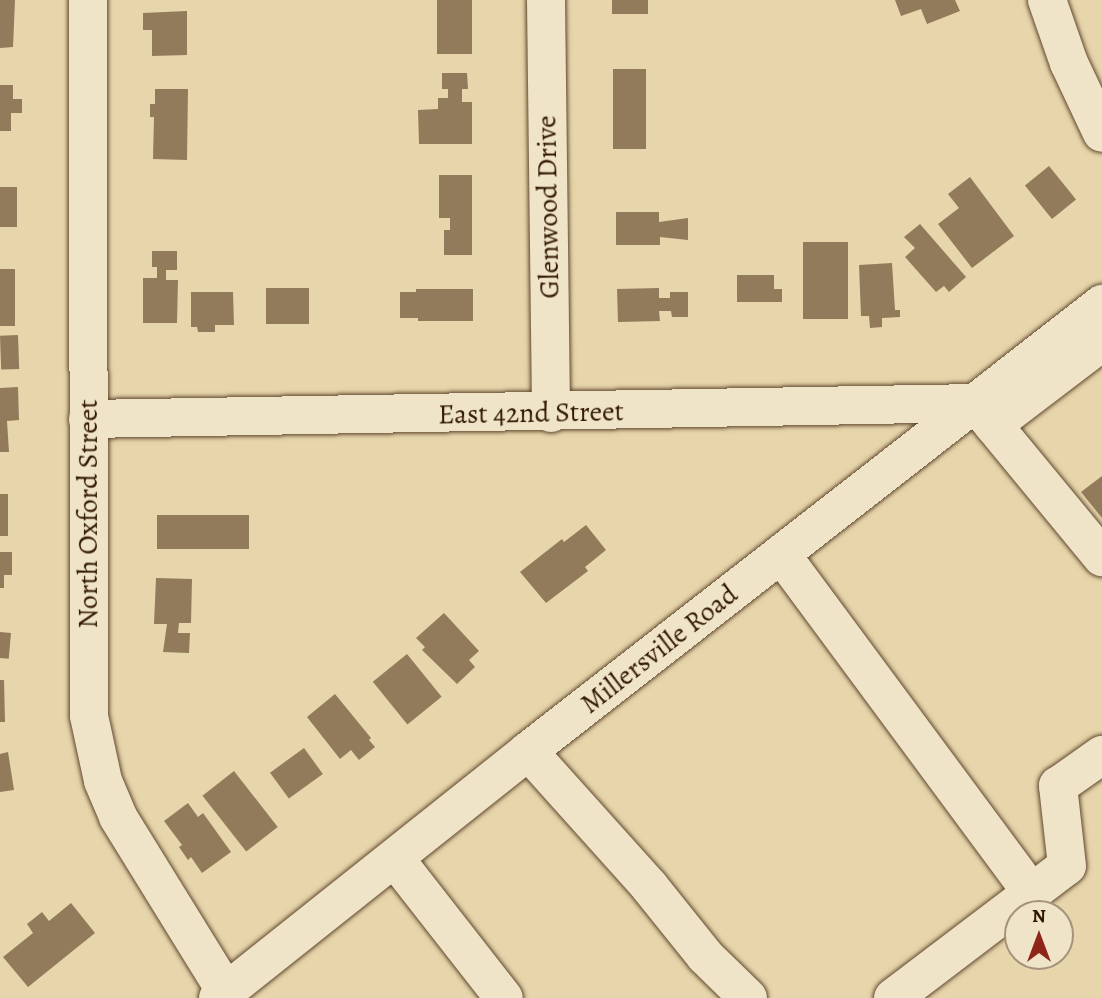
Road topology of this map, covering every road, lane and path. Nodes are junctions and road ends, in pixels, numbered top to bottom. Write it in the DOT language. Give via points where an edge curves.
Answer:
graph roads {
  1 [pos="88,0"];
  2 [pos="545,0"];
  3 [pos="1046,0"];
  4 [pos="1102,133"];
  5 [pos="1102,304"];
  6 [pos="1102,342"];
  7 [pos="551,413"];
  8 [pos="984,414"];
  9 [pos="88,419"];
  10 [pos="781,554"];
  11 [pos="1102,557"];
  12 [pos="528,751"];
  13 [pos="1102,755"];
  14 [pos="396,860"];
  15 [pos="1032,893"];
  16 [pos="222,995"];
  17 [pos="504,998"];
  18 [pos="748,998"];
  19 [pos="893,998"];
  1 -- 9 [label="street, North Oxford Street"];
  2 -- 7 [label="street, Glenwood Drive"];
  3 -- 4 [label="street"];
  5 -- 8 [label="street, Millersville Road"];
  6 -- 8 [label="street"];
  7 -- 8 [label="street, East 42nd Street"];
  7 -- 9 [label="street, East 42nd Street"];
  8 -- 10 [label="street, Millersville Road"];
  8 -- 11 [label="street"];
  9 -- 16 [label="street, North Oxford Street" via="88,690 96,755 118,817"];
  10 -- 12 [label="street, Millersville Road"];
  10 -- 15 [label="street"];
  12 -- 14 [label="street, Millersville Road"];
  12 -- 18 [label="street" via="705,956"];
  13 -- 15 [label="street" via="1058,786 1068,866"];
  14 -- 16 [label="street, Millersville Road"];
  14 -- 17 [label="street"];
  15 -- 19 [label="street"];
}
